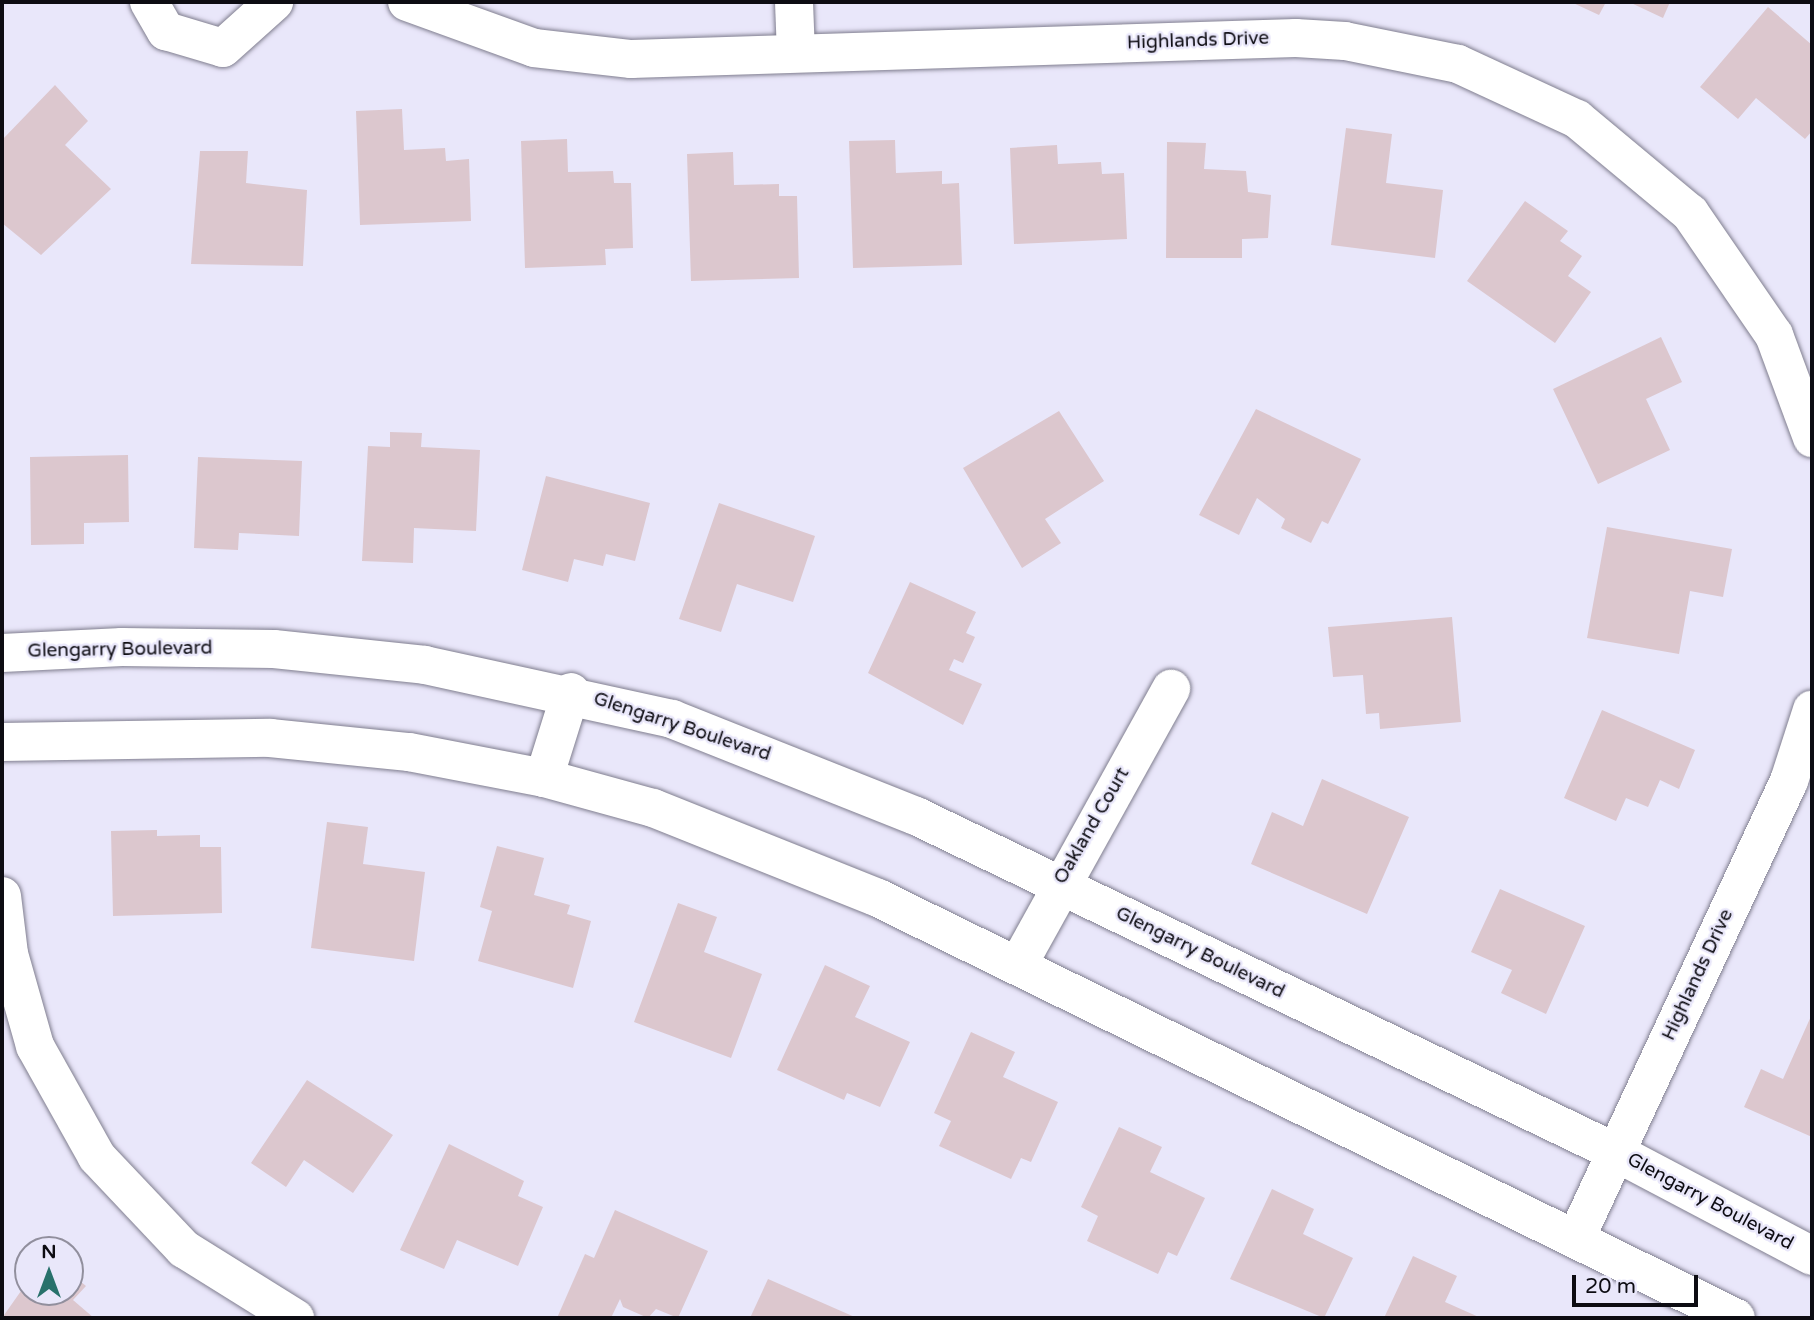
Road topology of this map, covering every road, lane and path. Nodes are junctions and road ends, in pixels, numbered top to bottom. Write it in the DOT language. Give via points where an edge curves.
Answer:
graph roads {
  1 [pos="149,2"];
  2 [pos="274,2"];
  3 [pos="407,2"];
  4 [pos="793,2"];
  5 [pos="796,53"];
  6 [pos="1812,438"];
  7 [pos="2,653"];
  8 [pos="1171,689"];
  9 [pos="571,692"];
  10 [pos="1812,710"];
  11 [pos="2,742"];
  12 [pos="544,778"];
  13 [pos="1058,884"];
  14 [pos="2,896"];
  15 [pos="1018,965"];
  16 [pos="1615,1152"];
  17 [pos="1577,1236"];
  18 [pos="1812,1256"];
  19 [pos="295,1318"];
  20 [pos="1736,1318"];
  1 -- 2 [label="street" via="166,31 223,48"];
  3 -- 5 [label="street, Highlands Drive" via="486,35 582,55"];
  4 -- 5 [label="street"];
  5 -- 6 [label="street, Highlands Drive" via="1296,38 1345,41 1458,64 1577,119 1690,213 1750,292 1774,335"];
  7 -- 9 [label="street, Glengarry Boulevard" via="122,647 274,649 425,665"];
  8 -- 13 [label="street, Oakland Court"];
  9 -- 12 [label="street, Glengarry Boulevard"];
  9 -- 13 [label="street, Glengarry Boulevard" via="796,763"];
  10 -- 16 [label="street, Highlands Drive" via="1789,781"];
  11 -- 12 [label="street" via="270,738 409,752"];
  12 -- 15 [label="street" via="748,842"];
  13 -- 15 [label="street, Oakland Court"];
  13 -- 16 [label="street, Glengarry Boulevard"];
  14 -- 19 [label="street" via="9,954 35,1046 97,1157 184,1249"];
  15 -- 17 [label="street"];
  16 -- 17 [label="street, Highlands Drive"];
  16 -- 18 [label="street, Glengarry Boulevard"];
  17 -- 20 [label="street"];
}
